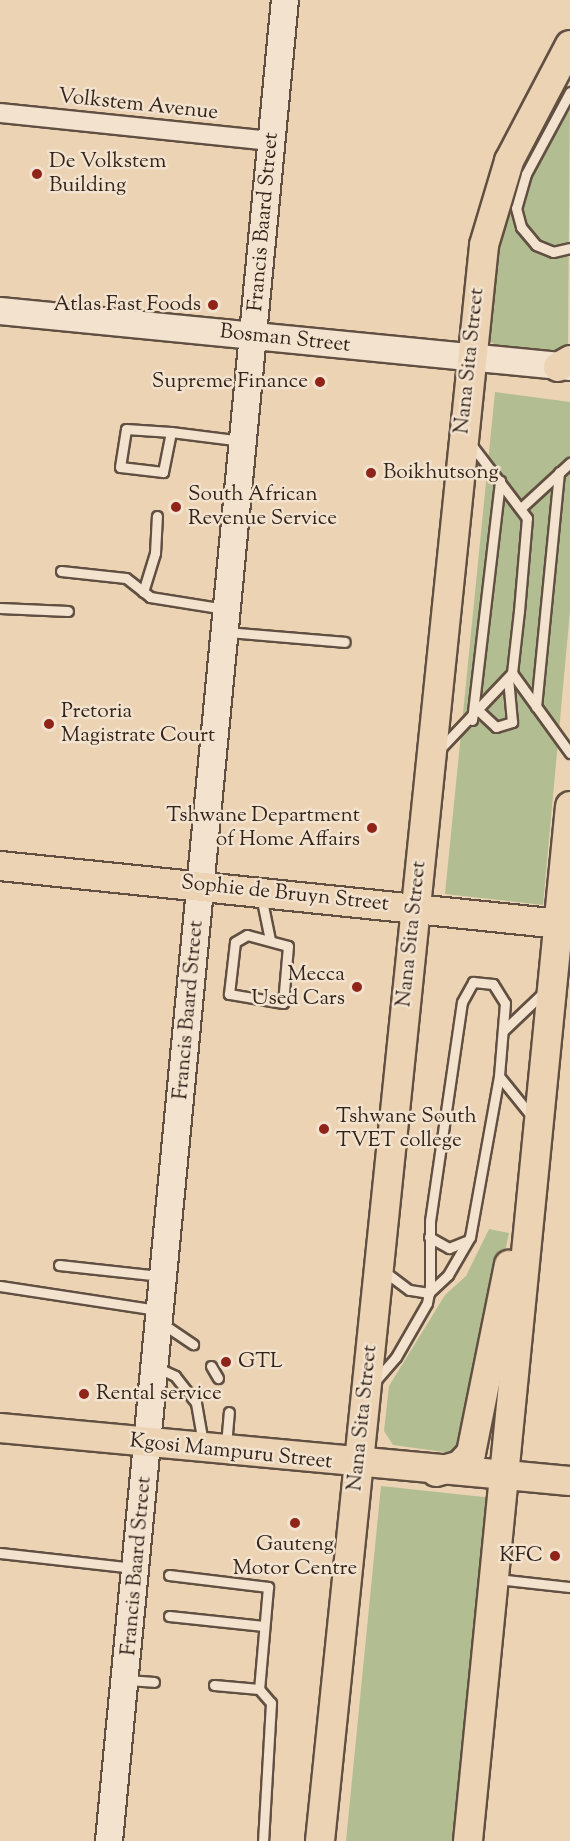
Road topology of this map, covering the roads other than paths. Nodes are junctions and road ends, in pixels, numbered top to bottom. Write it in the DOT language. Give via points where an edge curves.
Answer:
graph roads {
  1 [pos="285,0"];
  2 [pos="570,45"];
  3 [pos="570,92"];
  4 [pos="0,113"];
  5 [pos="272,141"];
  6 [pos="570,248"];
  7 [pos="0,311"];
  8 [pos="253,336"];
  9 [pos="470,359"];
  10 [pos="566,365"];
  11 [pos="171,432"];
  12 [pos="462,433"];
  13 [pos="243,441"];
  14 [pos="570,463"];
  15 [pos="559,472"];
  16 [pos="500,481"];
  17 [pos="521,508"];
  18 [pos="157,516"];
  19 [pos="61,571"];
  20 [pos="142,592"];
  21 [pos="0,608"];
  22 [pos="68,611"];
  23 [pos="226,620"];
  24 [pos="345,642"];
  25 [pos="510,676"];
  26 [pos="536,707"];
  27 [pos="480,712"];
  28 [pos="472,720"];
  29 [pos="570,753"];
  30 [pos="430,758"];
  31 [pos="570,806"];
  32 [pos="0,866"];
  33 [pos="567,867"];
  34 [pos="201,884"];
  35 [pos="260,891"];
  36 [pos="415,907"];
  37 [pos="564,925"];
  38 [pos="270,940"];
  39 [pos="553,983"];
  40 [pos="503,1031"];
  41 [pos="499,1076"];
  42 [pos="539,1125"];
  43 [pos="535,1158"];
  44 [pos="429,1237"];
  45 [pos="470,1237"];
  46 [pos="59,1264"];
  47 [pos="378,1264"];
  48 [pos="164,1277"];
  49 [pos="0,1286"];
  50 [pos="429,1293"];
  51 [pos="160,1316"];
  52 [pos="193,1344"];
  53 [pos="211,1366"];
  54 [pos="155,1367"];
  55 [pos="218,1378"];
  56 [pos="365,1391"];
  57 [pos="230,1412"];
  58 [pos="0,1428"];
  59 [pos="148,1443"];
  60 [pos="214,1450"];
  61 [pos="358,1465"];
  62 [pos="435,1472"];
  63 [pos="504,1476"];
  64 [pos="570,1481"];
  65 [pos="0,1553"];
  66 [pos="137,1569"];
  67 [pos="170,1575"];
  68 [pos="494,1578"];
  69 [pos="570,1587"];
  70 [pos="169,1616"];
  71 [pos="263,1626"];
  72 [pos="126,1680"];
  73 [pos="154,1682"];
  74 [pos="214,1685"];
  75 [pos="259,1689"];
  76 [pos="109,1841"];
  77 [pos="263,1841"];
  78 [pos="320,1841"];
  79 [pos="468,1841"];
  1 -- 5 [label="street, Francis Baard Street"];
  2 -- 9 [label="main road, Nana Sita Street" via="498,191 484,245"];
  3 -- 6 [label="lane" via="526,174 516,208 521,227 536,245 553,252"];
  4 -- 5 [label="street, Volkstem Avenue"];
  5 -- 8 [label="street, Francis Baard Street"];
  7 -- 8 [label="street, Bosman Street"];
  8 -- 9 [label="street, Bosman Street"];
  8 -- 13 [label="street, Francis Baard Street"];
  9 -- 10 [label="street, Bosman Street"];
  9 -- 12 [label="main road, Nana Sita Street"];
  11 -- 11 [label="lane" via="126,429 120,467 164,472"];
  11 -- 13 [label="lane"];
  12 -- 16 [label="lane"];
  12 -- 30 [label="main road, Nana Sita Street"];
  13 -- 23 [label="street, Francis Baard Street"];
  14 -- 15 [label="lane"];
  15 -- 17 [label="lane"];
  15 -- 26 [label="lane"];
  16 -- 17 [label="lane"];
  16 -- 28 [label="lane"];
  17 -- 25 [label="lane" via="527,527"];
  18 -- 20 [label="lane" via="155,553"];
  19 -- 20 [label="lane" via="126,578"];
  20 -- 23 [label="lane"];
  21 -- 22 [label="lane"];
  23 -- 24 [label="lane"];
  23 -- 34 [label="street, Francis Baard Street"];
  25 -- 26 [label="lane"];
  25 -- 27 [label="lane"];
  25 -- 27 [label="lane" via="512,722 496,727"];
  26 -- 29 [label="lane"];
  27 -- 28 [label="lane"];
  28 -- 30 [label="lane"];
  30 -- 36 [label="main road, Nana Sita Street"];
  31 -- 33 [label="main road"];
  32 -- 34 [label="main road, Sophie de Bruyn Street"];
  33 -- 37 [label="main road"];
  34 -- 35 [label="main road, Sophie de Bruyn Street"];
  34 -- 48 [label="street, Francis Baard Street"];
  35 -- 36 [label="main road, Sophie de Bruyn Street"];
  35 -- 38 [label="lane"];
  36 -- 37 [label="main road, Sophie de Bruyn Street"];
  36 -- 47 [label="main road, Nana Sita Street"];
  37 -- 39 [label="main road"];
  38 -- 38 [label="lane" via="284,942 290,951 283,1003 231,997 235,942 247,936"];
  39 -- 40 [label="lane"];
  39 -- 42 [label="main road"];
  40 -- 41 [label="lane"];
  40 -- 44 [label="lane" via="501,992 493,984 473,982 462,1002"];
  41 -- 42 [label="lane"];
  41 -- 45 [label="lane"];
  42 -- 43 [label="main road"];
  43 -- 62 [label="main road" via="474,1445 460,1465"];
  43 -- 63 [label="main road"];
  44 -- 45 [label="lane" via="450,1248"];
  44 -- 50 [label="lane"];
  45 -- 50 [label="lane" via="448,1275"];
  46 -- 48 [label="lane"];
  47 -- 50 [label="lane" via="394,1282"];
  47 -- 56 [label="main road, Nana Sita Street"];
  48 -- 51 [label="street, Francis Baard Street"];
  49 -- 51 [label="lane"];
  50 -- 56 [label="lane" via="396,1358"];
  51 -- 52 [label="lane"];
  51 -- 54 [label="street, Francis Baard Street"];
  53 -- 55 [label="lane"];
  54 -- 59 [label="street, Francis Baard Street"];
  54 -- 60 [label="lane" via="175,1376 196,1403"];
  56 -- 61 [label="main road, Nana Sita Street"];
  57 -- 60 [label="lane"];
  58 -- 59 [label="main road, Kgosi Mampuru Street"];
  59 -- 60 [label="main road, Kgosi Mampuru Street"];
  59 -- 66 [label="street, Francis Baard Street"];
  60 -- 61 [label="main road, Kgosi Mampuru Street"];
  61 -- 62 [label="main road, Kgosi Mampuru Street"];
  61 -- 78 [label="main road, Nana Sita Street"];
  62 -- 63 [label="main road, Kgosi Mampuru Street"];
  63 -- 64 [label="main road, Kgosi Mampuru Street"];
  63 -- 68 [label="main road"];
  65 -- 66 [label="lane"];
  66 -- 72 [label="street, Francis Baard Street"];
  67 -- 71 [label="lane" via="268,1587"];
  68 -- 69 [label="lane"];
  68 -- 79 [label="main road"];
  70 -- 71 [label="lane"];
  71 -- 75 [label="lane"];
  72 -- 73 [label="lane"];
  72 -- 76 [label="street, Francis Baard Street"];
  74 -- 75 [label="lane"];
  75 -- 77 [label="lane" via="271,1703 272,1715"];
}
